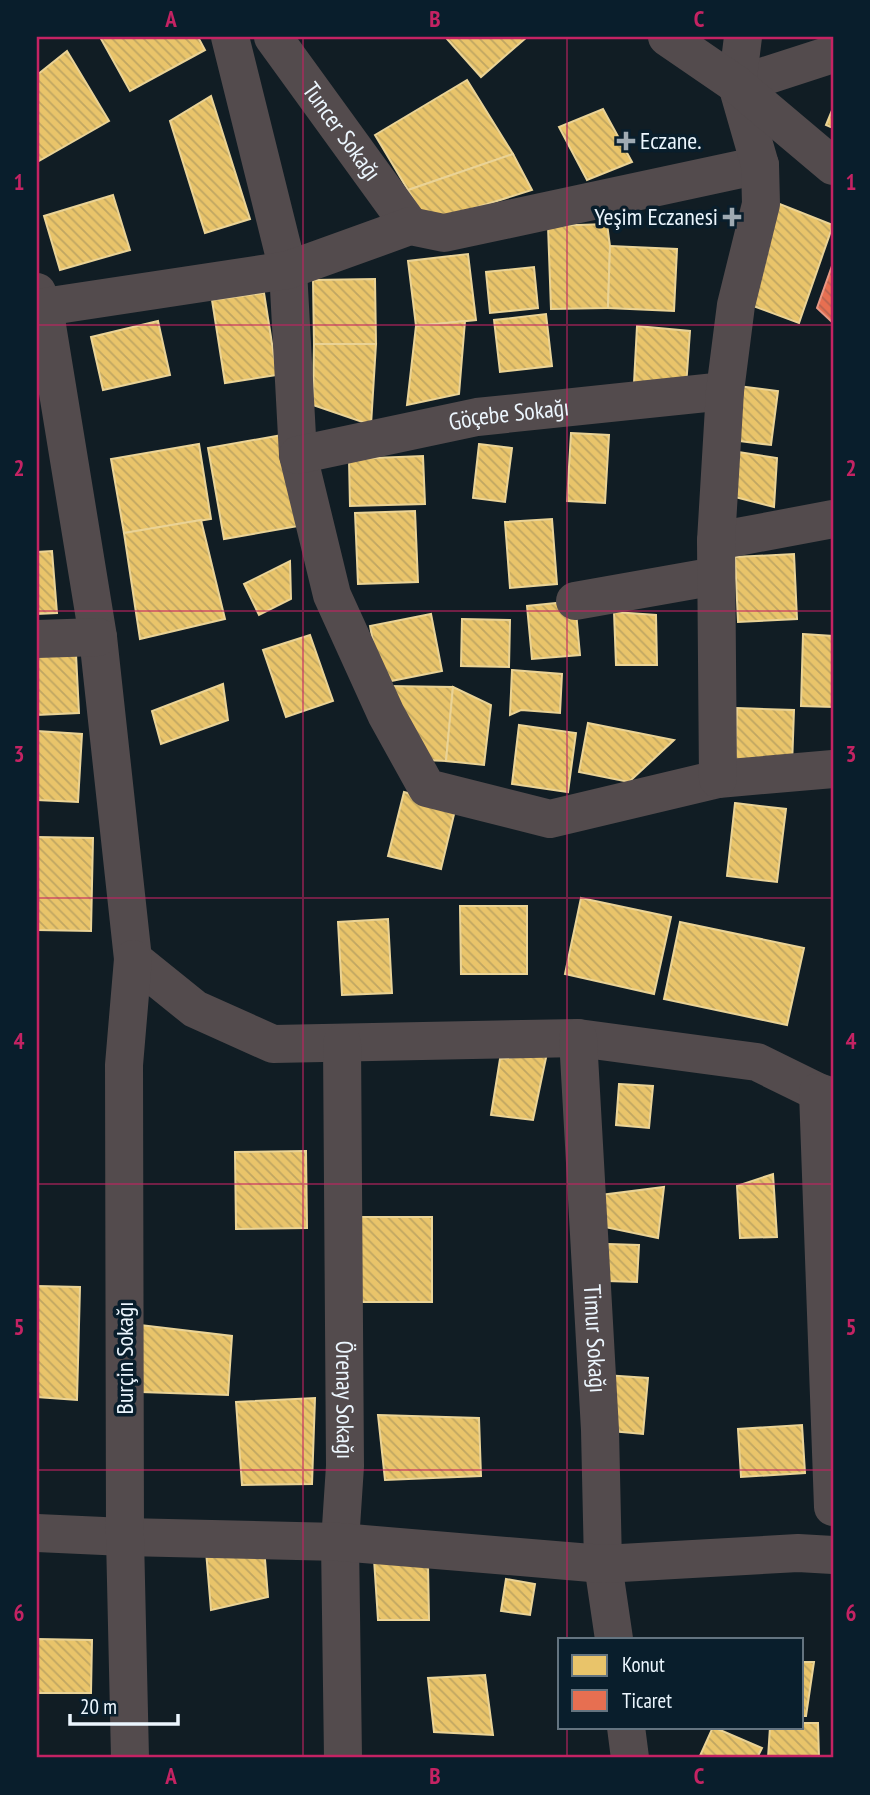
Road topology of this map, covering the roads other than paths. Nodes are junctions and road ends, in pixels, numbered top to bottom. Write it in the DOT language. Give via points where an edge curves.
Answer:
graph roads {
  1 [pos="230,37"];
  2 [pos="273,37"];
  3 [pos="667,37"];
  4 [pos="743,37"];
  5 [pos="833,54"];
  6 [pos="737,85"];
  7 [pos="760,165"];
  8 [pos="833,166"];
  9 [pos="410,226"];
  10 [pos="288,270"];
  11 [pos="40,300"];
  12 [pos="725,391"];
  13 [pos="298,455"];
  14 [pos="833,519"];
  15 [pos="716,559"];
  16 [pos="575,601"];
  17 [pos="98,637"];
  18 [pos="37,639"];
  19 [pos="833,769"];
  20 [pos="718,779"];
  21 [pos="133,958"];
  22 [pos="578,1038"];
  23 [pos="342,1043"];
  24 [pos="826,1094"];
  25 [pos="833,1507"];
  26 [pos="37,1532"];
  27 [pos="125,1537"];
  28 [pos="340,1542"];
  29 [pos="833,1555"];
  30 [pos="604,1564"];
  31 [pos="614,1638"];
  32 [pos="626,1728"];
  33 [pos="130,1758"];
  34 [pos="343,1758"];
  35 [pos="631,1758"];
  1 -- 10 [label="street"];
  2 -- 9 [label="street, Tuncer Sokağı"];
  3 -- 6 [label="street"];
  4 -- 6 [label="street"];
  5 -- 6 [label="street"];
  6 -- 7 [label="street"];
  6 -- 8 [label="street"];
  7 -- 9 [label="street" via="444,233"];
  7 -- 12 [label="street" via="761,204 736,305"];
  9 -- 10 [label="street"];
  10 -- 11 [label="street"];
  10 -- 13 [label="street"];
  11 -- 17 [label="street, Burçin Sokağı"];
  12 -- 13 [label="street, Göçebe Sokağı" via="477,417"];
  12 -- 15 [label="street"];
  13 -- 20 [label="street" via="332,595 386,713 427,788 551,819"];
  14 -- 15 [label="street"];
  15 -- 16 [label="street"];
  15 -- 20 [label="street"];
  17 -- 18 [label="street"];
  17 -- 21 [label="street, Burçin Sokağı"];
  19 -- 20 [label="street"];
  21 -- 23 [label="street" via="195,1009 273,1044"];
  21 -- 27 [label="street, Burçin Sokağı" via="124,1065"];
  22 -- 23 [label="street"];
  22 -- 24 [label="street" via="757,1062"];
  22 -- 30 [label="street, Timur Sokağı"];
  23 -- 28 [label="street, Örenay Sokağı" via="345,1466"];
  24 -- 25 [label="street"];
  26 -- 27 [label="street"];
  27 -- 28 [label="street"];
  27 -- 33 [label="street, Burçin Sokağı"];
  28 -- 30 [label="street"];
  28 -- 34 [label="street, Örenay Sokağı"];
  29 -- 30 [label="street"];
  30 -- 31 [label="street, Timur Sokağı"];
  32 -- 35 [label="street"];
}
